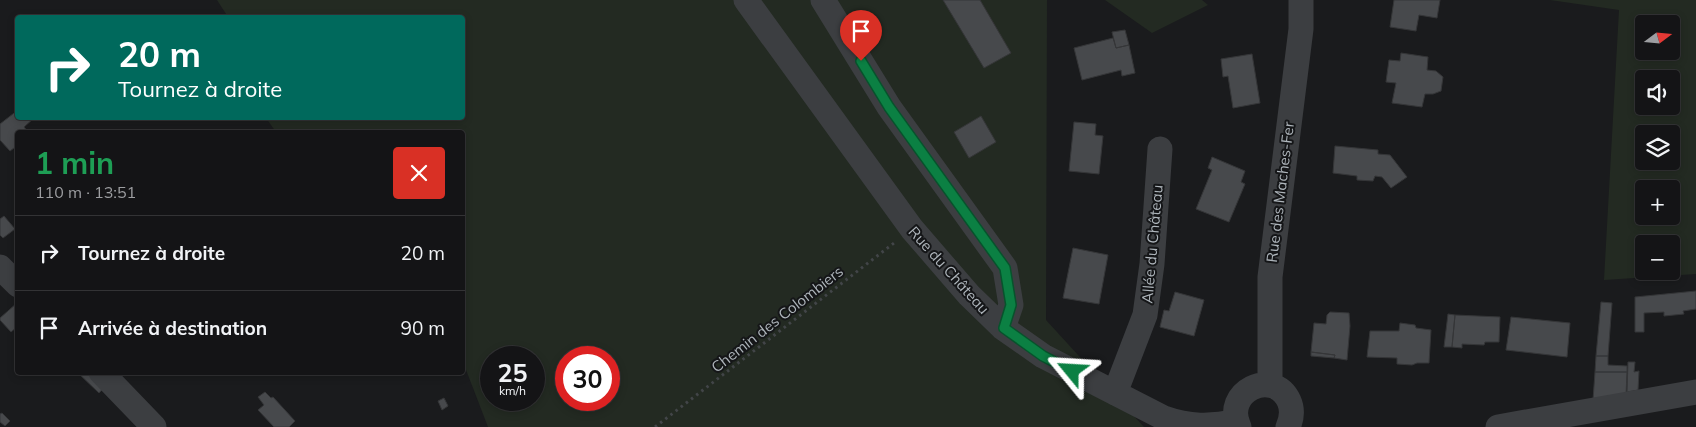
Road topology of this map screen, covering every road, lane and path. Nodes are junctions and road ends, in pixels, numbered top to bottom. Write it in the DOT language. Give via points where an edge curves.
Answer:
graph roads {
  1 [pos="746,0"];
  2 [pos="823,0"];
  3 [pos="1301,0"];
  4 [pos="1160,149"];
  5 [pos="912,229"];
  6 [pos="0,267"];
  7 [pos="15,282"];
  8 [pos="1004,328"];
  9 [pos="104,375"];
  10 [pos="1270,385"];
  11 [pos="1696,392"];
  12 [pos="1115,393"];
  13 [pos="1238,424"];
  14 [pos="154,427"];
  15 [pos="655,427"];
  16 [pos="1288,427"];
  17 [pos="1498,427"];
  1 -- 5 [label="street, Rue du Château"];
  2 -- 8 [label="street" via="889,107 1005,268 1011,305"];
  3 -- 10 [label="street, Rue des Maches-Fer" via="1301,28 1270,277"];
  4 -- 12 [label="street, Allée du Château" via="1145,315"];
  5 -- 8 [label="street, Rue du Château" via="969,295"];
  5 -- 15 [label="path, Chemin des Colombiers"];
  6 -- 7 [label="street"];
  8 -- 12 [label="street, Rue du Château" via="1043,356"];
  9 -- 14 [label="street"];
  10 -- 13 [label="street, Rue du Château" via="1254,387 1243,394 1237,406"];
  10 -- 16 [label="street" via="1282,392 1290,403 1292,416"];
  11 -- 17 [label="street"];
  12 -- 13 [label="street, Rue du Château" via="1177,422 1202,426"];
}
